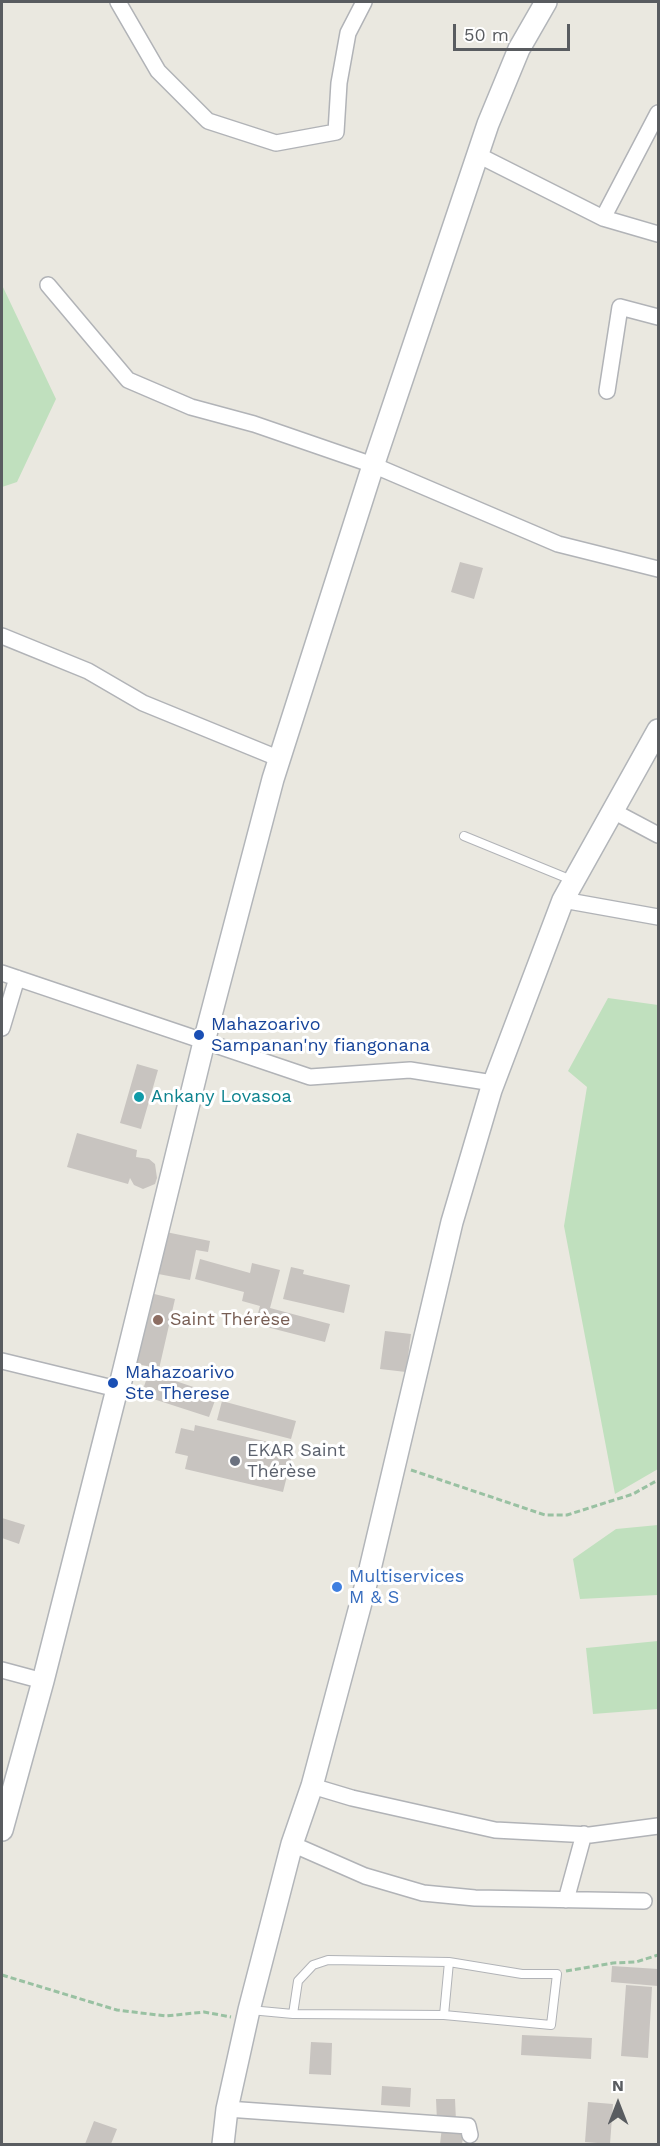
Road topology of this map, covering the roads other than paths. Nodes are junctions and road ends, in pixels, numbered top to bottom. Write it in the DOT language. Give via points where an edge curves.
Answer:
graph roads {
  1 [pos="118,2"];
  2 [pos="364,2"];
  3 [pos="546,2"];
  4 [pos="658,112"];
  5 [pos="478,155"];
  6 [pos="603,218"];
  7 [pos="658,234"];
  8 [pos="48,285"];
  9 [pos="658,317"];
  10 [pos="607,391"];
  11 [pos="373,465"];
  12 [pos="658,569"];
  13 [pos="2,636"];
  14 [pos="658,730"];
  15 [pos="280,759"];
  16 [pos="613,811"];
  17 [pos="658,835"];
  18 [pos="464,836"];
  19 [pos="574,881"];
  20 [pos="563,900"];
  21 [pos="658,917"];
  22 [pos="2,973"];
  23 [pos="17,978"];
  24 [pos="2,1028"];
  25 [pos="204,1042"];
  26 [pos="493,1083"];
  27 [pos="2,1361"];
  28 [pos="117,1389"];
  29 [pos="2,1670"];
  30 [pos="44,1681"];
  31 [pos="312,1786"];
  32 [pos="658,1826"];
  33 [pos="2,1830"];
  34 [pos="584,1834"];
  35 [pos="291,1844"];
  36 [pos="566,1900"];
  37 [pos="644,1901"];
  38 [pos="449,1962"];
  39 [pos="293,2014"];
  40 [pos="248,2015"];
  41 [pos="444,2015"];
  42 [pos="227,2109"];
  43 [pos="470,2135"];
  44 [pos="224,2145"];
  1 -- 2 [label="street" via="158,71 207,121 276,143 336,132 348,33"];
  3 -- 5 [label="main road" via="519,49"];
  4 -- 6 [label="street"];
  5 -- 6 [label="street"];
  5 -- 11 [label="main road"];
  6 -- 7 [label="street"];
  8 -- 11 [label="street" via="128,380 191,407"];
  9 -- 10 [label="street" via="620,307"];
  11 -- 12 [label="street" via="558,544"];
  11 -- 15 [label="main road"];
  13 -- 15 [label="street" via="88,671 143,703"];
  14 -- 16 [label="main road"];
  15 -- 25 [label="main road"];
  16 -- 17 [label="street"];
  16 -- 19 [label="main road"];
  18 -- 19 [label="lane"];
  19 -- 20 [label="main road"];
  20 -- 21 [label="street"];
  20 -- 26 [label="main road"];
  22 -- 23 [label="street"];
  23 -- 24 [label="street"];
  23 -- 25 [label="street"];
  25 -- 26 [label="street" via="310,1077 410,1070"];
  25 -- 28 [label="main road"];
  26 -- 31 [label="main road" via="452,1222 395,1465"];
  27 -- 28 [label="street"];
  28 -- 30 [label="main road"];
  29 -- 30 [label="street"];
  30 -- 33 [label="main road"];
  31 -- 34 [label="street" via="478,1827"];
  31 -- 35 [label="main road"];
  32 -- 34 [label="street"];
  34 -- 36 [label="street"];
  35 -- 36 [label="street" via="365,1876 423,1893"];
  35 -- 40 [label="main road"];
  36 -- 37 [label="street"];
  38 -- 39 [label="lane" via="328,1960 313,1965 298,1981"];
  38 -- 41 [label="lane"];
  38 -- 41 [label="lane" via="522,1974 557,1974 551,2025"];
  39 -- 40 [label="lane"];
  39 -- 41 [label="lane"];
  40 -- 42 [label="main road"];
  42 -- 43 [label="street" via="468,2126"];
  42 -- 44 [label="main road"];
}
